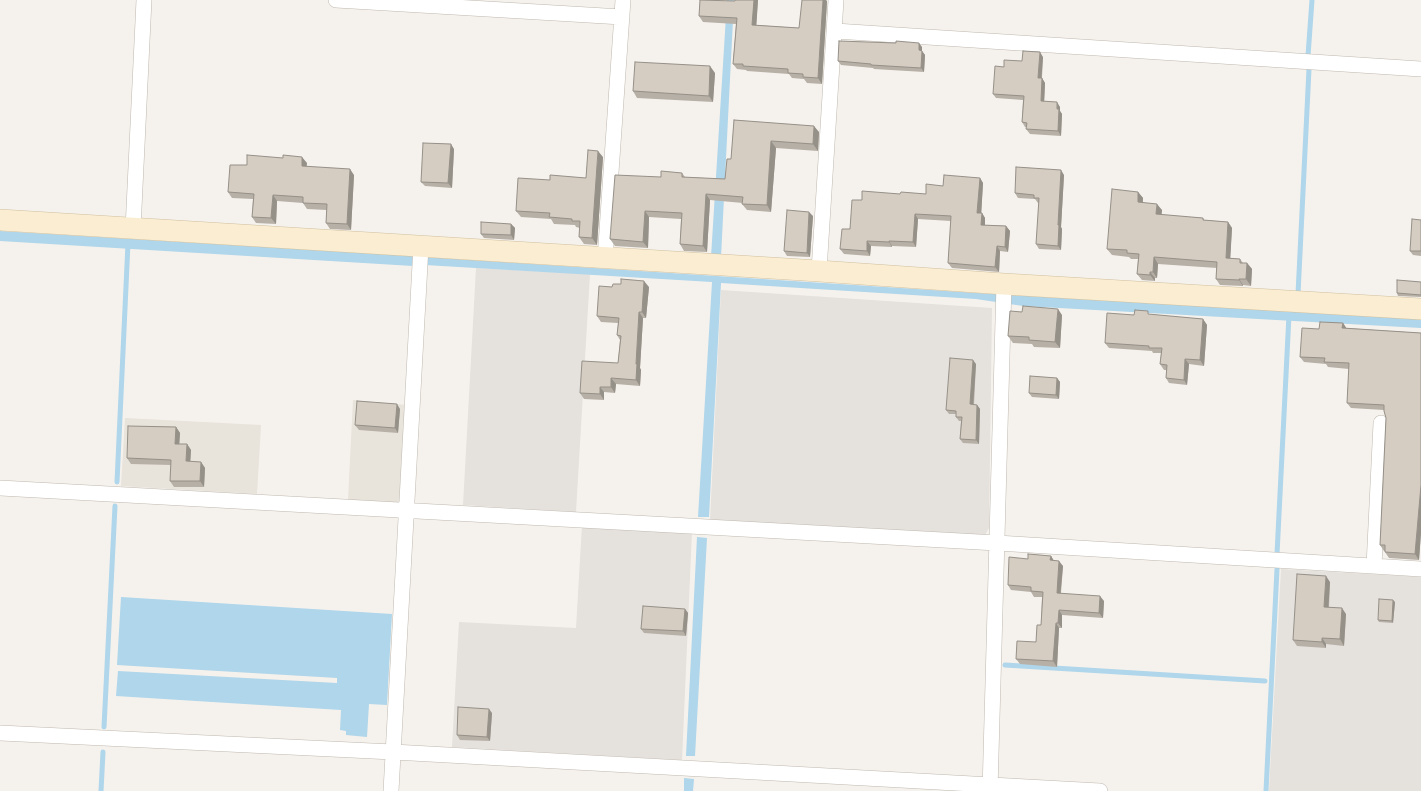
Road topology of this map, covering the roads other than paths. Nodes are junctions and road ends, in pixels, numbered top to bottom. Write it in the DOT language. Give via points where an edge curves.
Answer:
graph roads {
  1 [pos="144,0"];
  2 [pos="336,0"];
  3 [pos="623,0"];
  4 [pos="836,0"];
  5 [pos="622,17"];
  6 [pos="835,31"];
  7 [pos="1421,68"];
  8 [pos="0,220"];
  9 [pos="133,229"];
  10 [pos="421,246"];
  11 [pos="605,259"];
  12 [pos="819,271"];
  13 [pos="1004,294"];
  14 [pos="1421,309"];
  15 [pos="1381,423"];
  16 [pos="0,488"];
  17 [pos="407,510"];
  18 [pos="997,543"];
  19 [pos="1374,566"];
  20 [pos="1421,569"];
  21 [pos="0,733"];
  22 [pos="392,752"];
  23 [pos="991,788"];
  24 [pos="391,791"];
  25 [pos="1100,791"];
  1 -- 9 [label="street"];
  2 -- 5 [label="street"];
  3 -- 5 [label="street"];
  4 -- 6 [label="street"];
  5 -- 11 [label="street"];
  6 -- 7 [label="street"];
  6 -- 12 [label="street"];
  8 -- 9 [label="street"];
  9 -- 10 [label="street"];
  10 -- 11 [label="street"];
  10 -- 17 [label="street"];
  11 -- 12 [label="street"];
  12 -- 13 [label="street"];
  13 -- 14 [label="street"];
  13 -- 18 [label="street"];
  15 -- 19 [label="street"];
  16 -- 17 [label="street"];
  17 -- 18 [label="street"];
  17 -- 22 [label="street"];
  18 -- 19 [label="street"];
  18 -- 23 [label="street"];
  19 -- 20 [label="street"];
  21 -- 22 [label="street"];
  22 -- 23 [label="street"];
  22 -- 24 [label="street"];
  23 -- 25 [label="street"];
}
